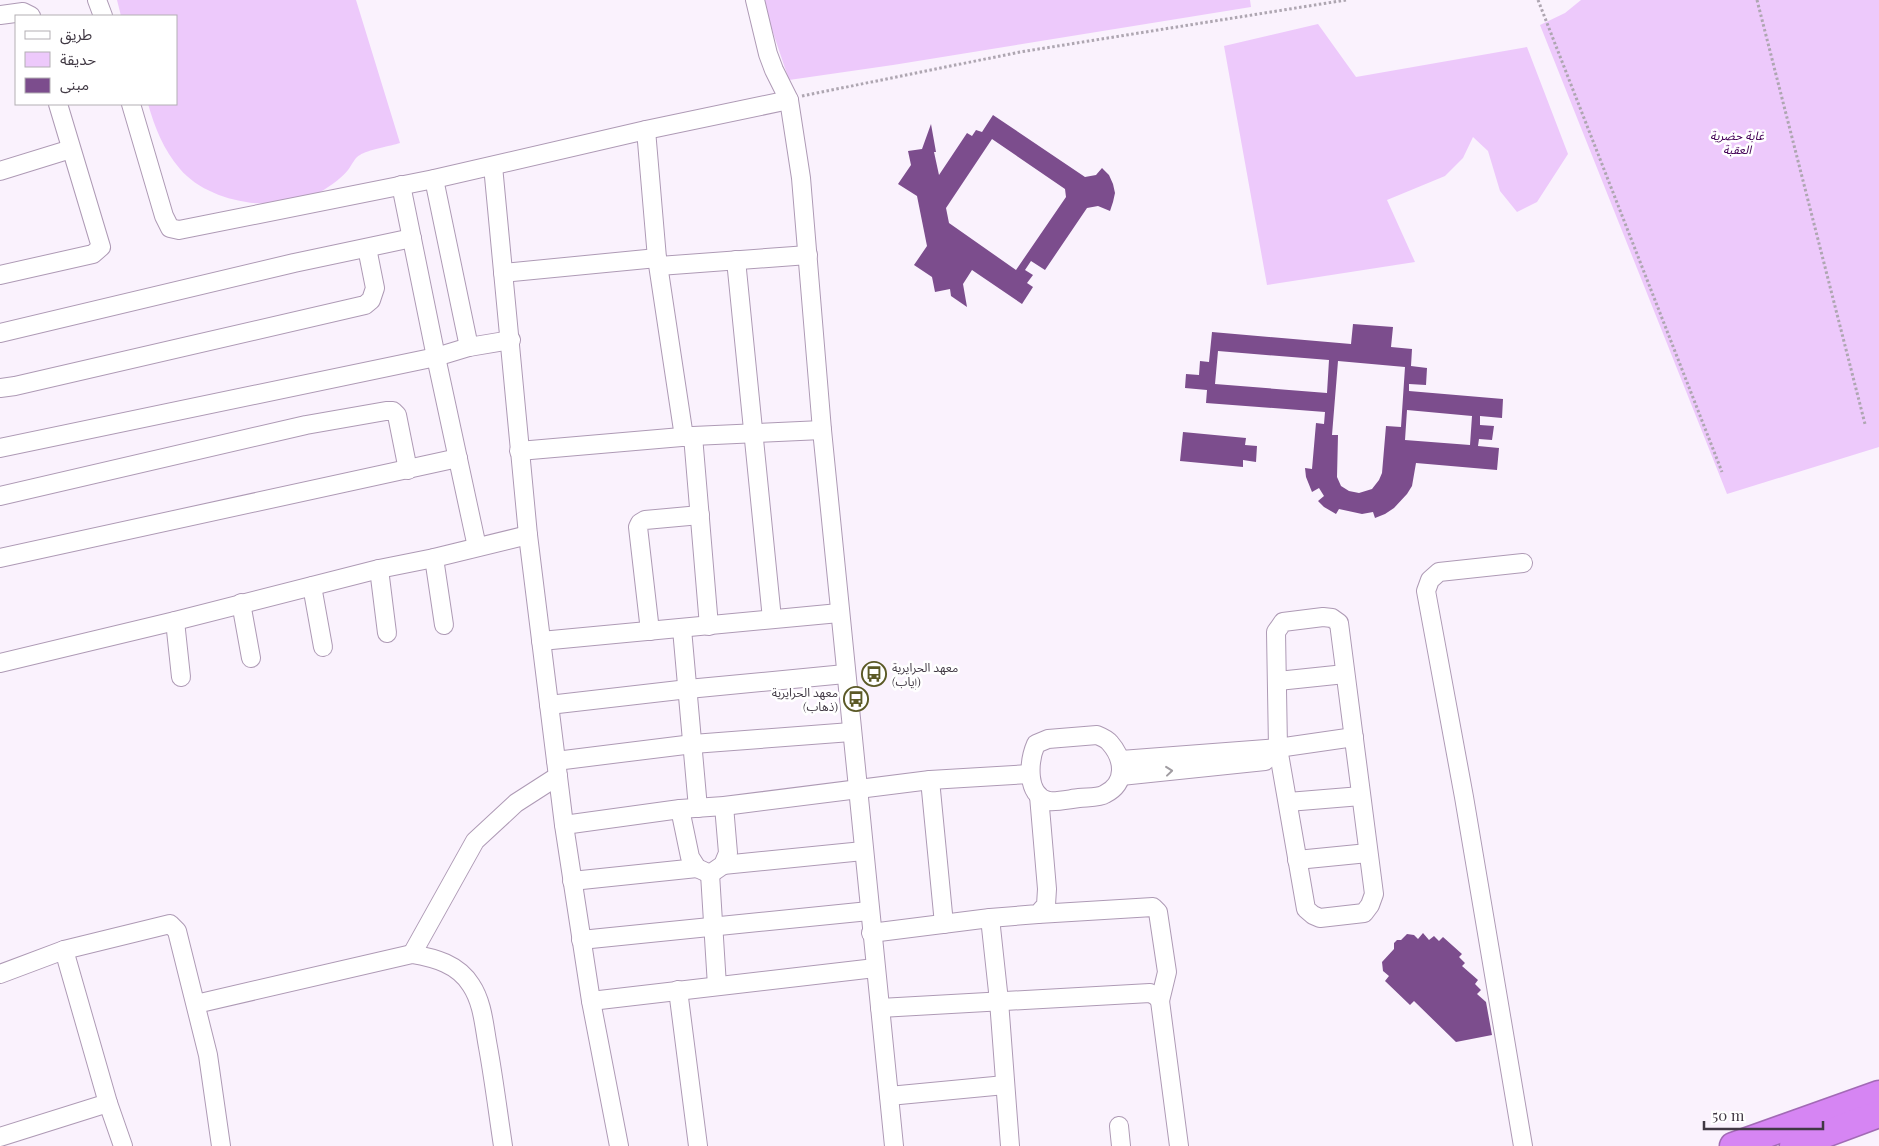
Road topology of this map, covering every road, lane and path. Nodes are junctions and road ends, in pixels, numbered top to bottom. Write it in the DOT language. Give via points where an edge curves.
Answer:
graph roads {
  1 [pos="98,0"];
  2 [pos="755,0"];
  3 [pos="1346,0"];
  4 [pos="1538,0"];
  5 [pos="1757,0"];
  6 [pos="0,15"];
  7 [pos="29,15"];
  8 [pos="103,15"];
  9 [pos="789,100"];
  10 [pos="58,105"];
  11 [pos="131,105"];
  12 [pos="646,130"];
  13 [pos="71,149"];
  14 [pos="493,166"];
  15 [pos="0,171"];
  16 [pos="434,179"];
  17 [pos="401,186"];
  18 [pos="412,238"];
  19 [pos="367,248"];
  20 [pos="808,254"];
  21 [pos="736,260"];
  22 [pos="658,262"];
  23 [pos="503,273"];
  24 [pos="0,275"];
  25 [pos="0,333"];
  26 [pos="511,340"];
  27 [pos="469,347"];
  28 [pos="436,357"];
  29 [pos="0,388"];
  30 [pos="1865,424"];
  31 [pos="822,430"];
  32 [pos="753,434"];
  33 [pos="688,437"];
  34 [pos="0,448"];
  35 [pos="519,451"];
  36 [pos="458,458"];
  37 [pos="408,470"];
  38 [pos="1722,472"];
  39 [pos="0,496"];
  40 [pos="700,515"];
  41 [pos="528,535"];
  42 [pos="477,547"];
  43 [pos="0,558"];
  44 [pos="434,558"];
  45 [pos="1523,564"];
  46 [pos="379,569"];
  47 [pos="312,586"];
  48 [pos="241,603"];
  49 [pos="840,612"];
  50 [pos="772,619"];
  51 [pos="175,622"];
  52 [pos="444,625"];
  53 [pos="709,626"];
  54 [pos="682,628"];
  55 [pos="650,631"];
  56 [pos="387,633"];
  57 [pos="541,641"];
  58 [pos="323,647"];
  59 [pos="251,658"];
  60 [pos="0,662"];
  61 [pos="846,674"];
  62 [pos="1345,674"];
  63 [pos="181,677"];
  64 [pos="1278,681"];
  65 [pos="688,689"];
  66 [pos="549,705"];
  67 [pos="851,732"];
  68 [pos="1354,737"];
  69 [pos="693,744"];
  70 [pos="1279,754"];
  71 [pos="1121,768"];
  72 [pos="557,769"];
  73 [pos="1030,774"];
  74 [pos="930,780"];
  75 [pos="857,789"];
  76 [pos="1039,796"];
  77 [pos="1361,796"];
  78 [pos="1288,802"];
  79 [pos="724,806"];
  80 [pos="698,808"];
  81 [pos="680,809"];
  82 [pos="564,825"];
  83 [pos="863,851"];
  84 [pos="1368,853"];
  85 [pos="1297,860"];
  86 [pos="710,869"];
  87 [pos="572,881"];
  88 [pos="869,911"];
  89 [pos="1038,914"];
  90 [pos="990,918"];
  91 [pos="944,924"];
  92 [pos="712,927"];
  93 [pos="871,933"];
  94 [pos="581,940"];
  95 [pos="64,950"];
  96 [pos="412,954"];
  97 [pos="875,968"];
  98 [pos="0,974"];
  99 [pos="716,986"];
  100 [pos="678,990"];
  101 [pos="590,1001"];
  102 [pos="999,1001"];
  103 [pos="1160,1001"];
  104 [pos="196,1004"];
  105 [pos="880,1008"];
  106 [pos="1005,1085"];
  107 [pos="1879,1094"];
  108 [pos="889,1096"];
  109 [pos="108,1102"];
  110 [pos="1879,1114"];
  111 [pos="1119,1126"];
  112 [pos="0,1137"];
  113 [pos="123,1146"];
  114 [pos="221,1146"];
  115 [pos="503,1146"];
  116 [pos="619,1146"];
  117 [pos="698,1146"];
  118 [pos="894,1146"];
  119 [pos="1010,1146"];
  120 [pos="1121,1146"];
  121 [pos="1178,1146"];
  122 [pos="1523,1146"];
  123 [pos="1733,1146"];
  124 [pos="1793,1146"];
  1 -- 8 [label="street"];
  2 -- 9 [label="street" via="768,54"];
  3 -- 9 [label="path" via="1020,52"];
  4 -- 38 [label="path"];
  5 -- 30 [label="path"];
  6 -- 7 [label="street" via="23,12"];
  9 -- 12 [label="street"];
  9 -- 20 [label="street"];
  10 -- 13 [label="street"];
  11 -- 17 [label="street" via="164,216 167,224 175,229"];
  12 -- 14 [label="street"];
  12 -- 22 [label="street"];
  13 -- 15 [label="street"];
  13 -- 24 [label="street" via="100,250"];
  14 -- 16 [label="street"];
  14 -- 23 [label="street"];
  16 -- 17 [label="street"];
  16 -- 27 [label="street"];
  17 -- 18 [label="street"];
  18 -- 19 [label="street"];
  18 -- 28 [label="street"];
  19 -- 25 [label="street"];
  19 -- 29 [label="street" via="375,288 371,300 365,304"];
  20 -- 21 [label="street"];
  20 -- 31 [label="street"];
  21 -- 22 [label="street"];
  21 -- 32 [label="street"];
  22 -- 23 [label="street"];
  22 -- 33 [label="street"];
  23 -- 26 [label="street"];
  26 -- 27 [label="street"];
  26 -- 35 [label="street"];
  27 -- 28 [label="street"];
  28 -- 34 [label="street"];
  28 -- 36 [label="street"];
  31 -- 32 [label="street"];
  31 -- 49 [label="street"];
  32 -- 33 [label="street"];
  32 -- 50 [label="street"];
  33 -- 35 [label="street"];
  33 -- 40 [label="street"];
  35 -- 41 [label="street"];
  36 -- 37 [label="street"];
  36 -- 42 [label="street"];
  37 -- 39 [label="street" via="397,415 386,411 306,425"];
  37 -- 43 [label="street"];
  40 -- 53 [label="street"];
  40 -- 55 [label="street" via="645,520 638,527"];
  41 -- 42 [label="street"];
  41 -- 57 [label="street"];
  42 -- 44 [label="street"];
  44 -- 46 [label="street"];
  44 -- 52 [label="street"];
  45 -- 122 [label="street" via="1439,572 1430,580 1426,590"];
  46 -- 47 [label="street"];
  46 -- 56 [label="street"];
  47 -- 48 [label="street"];
  47 -- 58 [label="street"];
  48 -- 51 [label="street"];
  48 -- 59 [label="street"];
  49 -- 50 [label="street"];
  49 -- 61 [label="street"];
  50 -- 53 [label="street"];
  51 -- 60 [label="street"];
  51 -- 63 [label="street"];
  53 -- 54 [label="street"];
  54 -- 55 [label="street"];
  54 -- 65 [label="street"];
  55 -- 57 [label="street"];
  57 -- 66 [label="street"];
  61 -- 65 [label="street"];
  61 -- 67 [label="street"];
  62 -- 64 [label="street"];
  62 -- 64 [label="street" via="1339,623 1323,617 1283,622 1278,627"];
  62 -- 68 [label="street"];
  64 -- 70 [label="street"];
  65 -- 66 [label="street"];
  65 -- 69 [label="street"];
  66 -- 72 [label="street"];
  67 -- 69 [label="street"];
  67 -- 75 [label="street"];
  68 -- 70 [label="street"];
  68 -- 77 [label="street"];
  69 -- 72 [label="street"];
  69 -- 80 [label="street"];
  70 -- 71 [label="street"];
  70 -- 78 [label="street"];
  71 -- 73 [label="street" via="1110,742 1098,735 1048,739 1036,744"];
  71 -- 76 [label="street" via="1118,784 1104,795 1048,801"];
  72 -- 82 [label="street"];
  72 -- 96 [label="street" via="475,841"];
  73 -- 74 [label="street"];
  73 -- 76 [label="street"];
  74 -- 75 [label="street"];
  74 -- 91 [label="street"];
  75 -- 79 [label="street"];
  75 -- 83 [label="street"];
  76 -- 89 [label="street" via="1047,889 1046,905"];
  77 -- 78 [label="street"];
  77 -- 84 [label="street"];
  78 -- 85 [label="street"];
  79 -- 80 [label="street"];
  79 -- 86 [label="street" via="728,853"];
  80 -- 81 [label="street"];
  81 -- 82 [label="street"];
  81 -- 86 [label="street" via="690,857"];
  82 -- 87 [label="street"];
  83 -- 86 [label="street"];
  83 -- 88 [label="street"];
  84 -- 85 [label="street"];
  84 -- 85 [label="street" via="1374,894 1370,905 1364,913 1320,918 1306,909"];
  86 -- 87 [label="street"];
  86 -- 92 [label="street"];
  87 -- 94 [label="street"];
  88 -- 92 [label="street"];
  88 -- 93 [label="street"];
  89 -- 90 [label="street"];
  89 -- 103 [label="street" via="1153,907 1158,912 1167,972"];
  90 -- 91 [label="street"];
  90 -- 102 [label="street"];
  91 -- 93 [label="street"];
  92 -- 94 [label="street"];
  92 -- 99 [label="street"];
  93 -- 97 [label="street"];
  94 -- 101 [label="street"];
  95 -- 98 [label="street"];
  95 -- 104 [label="street" via="170,924 175,926"];
  95 -- 109 [label="street"];
  96 -- 104 [label="street"];
  96 -- 115 [label="street" via="438,958 459,971 479,1002"];
  97 -- 99 [label="street"];
  97 -- 105 [label="street"];
  99 -- 100 [label="street"];
  100 -- 101 [label="street"];
  100 -- 117 [label="street"];
  101 -- 116 [label="street"];
  102 -- 103 [label="street" via="1150,993"];
  102 -- 105 [label="street"];
  102 -- 106 [label="street"];
  103 -- 121 [label="street"];
  104 -- 114 [label="street" via="208,1055"];
  105 -- 108 [label="street"];
  106 -- 108 [label="street"];
  106 -- 119 [label="street"];
  107 -- 123 [label="highway"];
  108 -- 118 [label="street"];
  109 -- 112 [label="street"];
  109 -- 113 [label="street"];
  110 -- 124 [label="highway"];
  111 -- 120 [label="street"];
}
